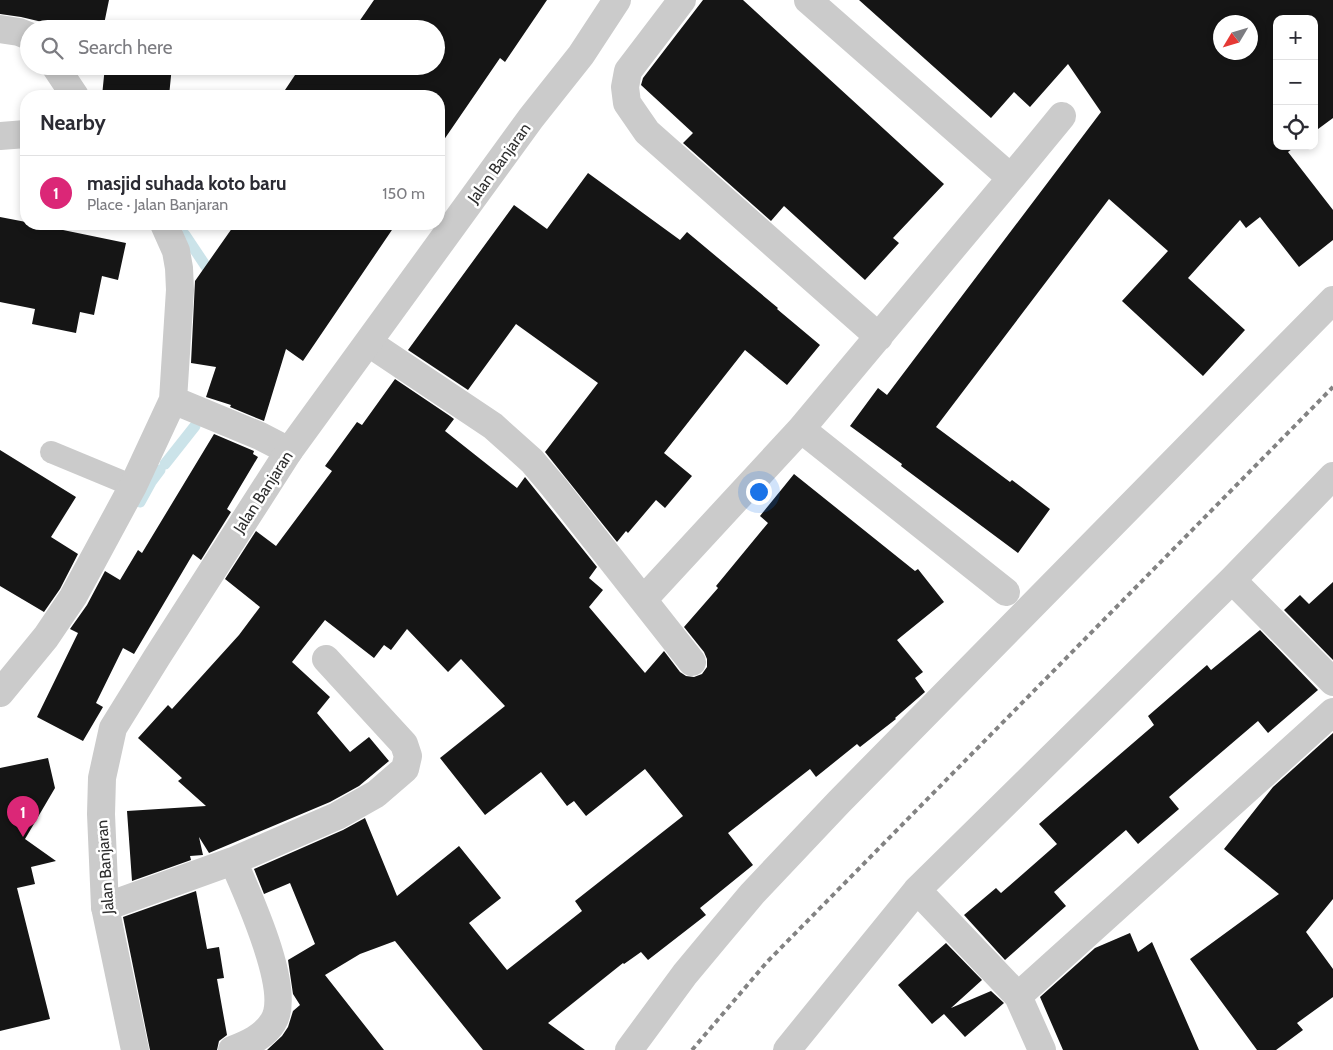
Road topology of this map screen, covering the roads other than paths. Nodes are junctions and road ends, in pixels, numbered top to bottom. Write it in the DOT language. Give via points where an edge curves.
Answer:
graph roads {
  1 [pos="617,0"];
  2 [pos="682,0"];
  3 [pos="808,0"];
  4 [pos="0,29"];
  5 [pos="20,32"];
  6 [pos="61,75"];
  7 [pos="71,90"];
  8 [pos="1062,116"];
  9 [pos="20,134"];
  10 [pos="0,136"];
  11 [pos="1011,178"];
  12 [pos="167,230"];
  13 [pos="1333,300"];
  14 [pos="879,337"];
  15 [pos="369,344"];
  16 [pos="185,405"];
  17 [pos="802,429"];
  18 [pos="289,451"];
  19 [pos="51,452"];
  20 [pos="1333,476"];
  21 [pos="133,486"];
  22 [pos="1232,580"];
  23 [pos="1006,592"];
  24 [pos="643,600"];
  25 [pos="326,660"];
  26 [pos="692,662"];
  27 [pos="1333,682"];
  28 [pos="0,693"];
  29 [pos="1333,712"];
  30 [pos="233,861"];
  31 [pos="917,890"];
  32 [pos="106,907"];
  33 [pos="1018,996"];
  34 [pos="136,1050"];
  35 [pos="232,1050"];
  36 [pos="629,1050"];
  37 [pos="787,1050"];
  38 [pos="1042,1050"];
  1 -- 15 [label="street, Jalan Banjaran" via="581,55 531,118"];
  2 -- 14 [label="street" via="628,70 627,103 647,132"];
  3 -- 11 [label="street"];
  4 -- 5 [label="street"];
  6 -- 7 [label="street"];
  8 -- 11 [label="street"];
  9 -- 10 [label="street"];
  11 -- 14 [label="street"];
  12 -- 16 [label="street" via="176,252 180,276"];
  13 -- 36 [label="street" via="838,802 714,938"];
  14 -- 17 [label="street"];
  15 -- 18 [label="street, Jalan Banjaran"];
  15 -- 24 [label="street" via="514,443 554,486"];
  16 -- 18 [label="street"];
  16 -- 21 [label="street"];
  17 -- 23 [label="street"];
  17 -- 24 [label="street"];
  18 -- 32 [label="street, Jalan Banjaran" via="113,728 102,778 100,814"];
  19 -- 21 [label="lane"];
  20 -- 22 [label="street"];
  21 -- 28 [label="street" via="60,617"];
  22 -- 27 [label="street"];
  22 -- 31 [label="street"];
  24 -- 26 [label="street"];
  25 -- 30 [label="street" via="404,744 408,756 405,769 376,794 337,816"];
  29 -- 33 [label="street"];
  30 -- 32 [label="street"];
  30 -- 35 [label="street" via="273,966 279,1000 276,1016 268,1030"];
  31 -- 33 [label="street"];
  31 -- 37 [label="street"];
  32 -- 34 [label="street, Jalan Banjaran"];
  33 -- 38 [label="street"];
}
